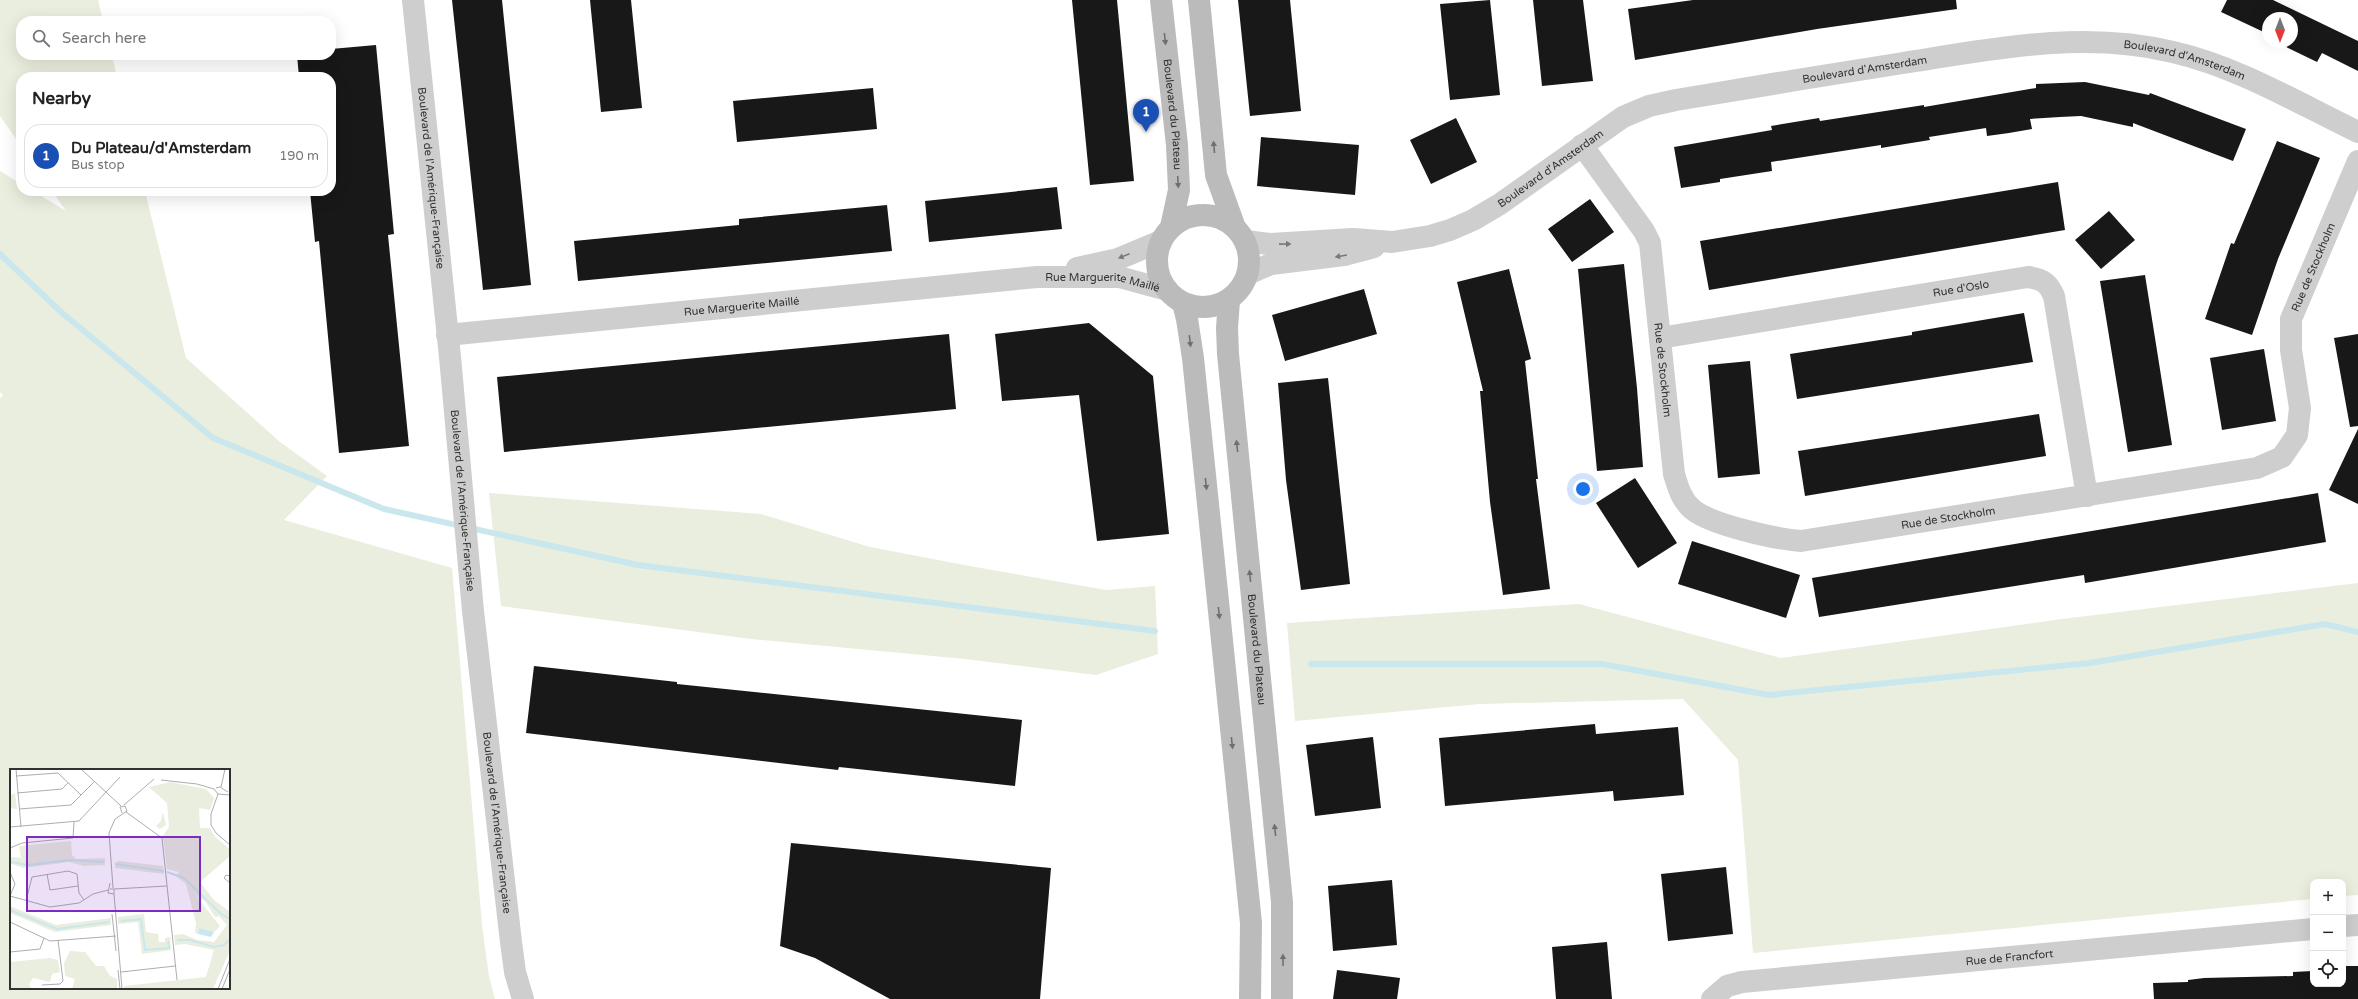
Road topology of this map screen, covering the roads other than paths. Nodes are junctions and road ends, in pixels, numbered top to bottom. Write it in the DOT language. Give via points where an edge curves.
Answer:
graph roads {
  1 [pos="413,0"];
  2 [pos="1161,0"];
  3 [pos="1199,0"];
  4 [pos="2358,132"];
  5 [pos="1582,145"];
  6 [pos="2358,161"];
  7 [pos="1240,233"];
  8 [pos="1166,234"];
  9 [pos="1392,242"];
  10 [pos="1248,274"];
  11 [pos="1037,277"];
  12 [pos="1175,297"];
  13 [pos="1229,300"];
  14 [pos="447,335"];
  15 [pos="1660,338"];
  16 [pos="2087,496"];
  17 [pos="2358,925"];
  18 [pos="2346,926"];
  19 [pos="2310,929"];
  20 [pos="523,999"];
  21 [pos="1250,999"];
  22 [pos="1282,999"];
  23 [pos="1712,999"];
  1 -- 14 [label="street, Boulevard de l'Amérique-Française"];
  2 -- 8 [label="main road, Boulevard du Plateau, one-way" via="1177,145 1178,183"];
  7 -- 3 [label="main road, one-way" via="1216,175"];
  4 -- 5 [label="street, Boulevard d'Amsterdam" via="2246,78 2194,57 2172,51 2074,41 2016,45 1676,100 1649,106 1623,117"];
  5 -- 9 [label="street, Boulevard d'Amsterdam" via="1500,204 1473,220 1430,236"];
  5 -- 15 [label="street, Rue de Stockholm" via="1648,237"];
  6 -- 16 [label="street, Rue de Stockholm" via="2291,319 2291,350 2300,408 2297,435 2282,457 2257,468"];
  7 -- 8 [label="main road" via="1219,217 1202,214 1185,218"];
  7 -- 9 [label="street, Boulevard d'Amsterdam, one-way" via="1269,244 1345,240"];
  7 -- 10 [label="main road" via="1250,263"];
  8 -- 11 [label="street, Rue Marguerite Maillé, one-way" via="1118,259"];
  8 -- 12 [label="main road" via="1156,258 1159,275"];
  9 -- 10 [label="street, Boulevard d'Amsterdam, one-way" via="1344,255 1271,264"];
  10 -- 13 [label="main road" via="1241,289"];
  11 -- 12 [label="street, Rue Marguerite Maillé" via="1119,277"];
  11 -- 14 [label="street, Rue Marguerite Maillé"];
  12 -- 13 [label="main road" via="1198,307 1215,306"];
  12 -- 21 [label="main road, one-way" via="1192,352 1251,924"];
  22 -- 13 [label="main road, Boulevard du Plateau, one-way" via="1282,902 1228,354"];
  14 -- 20 [label="street, Boulevard de l'Amérique-Française" via="473,611 500,855 512,950"];
  15 -- 16 [label="street, Rue de Stockholm" via="1674,474 1680,493 1693,509 1710,519 1767,536 1801,541"];
  15 -- 16 [label="street, Rue d'Oslo" via="2028,277 2040,279 2049,285 2054,296"];
  17 -- 18 [label="street"];
  19 -- 23 [label="street, Rue de Francfort" via="1742,982 1727,986"];
}
